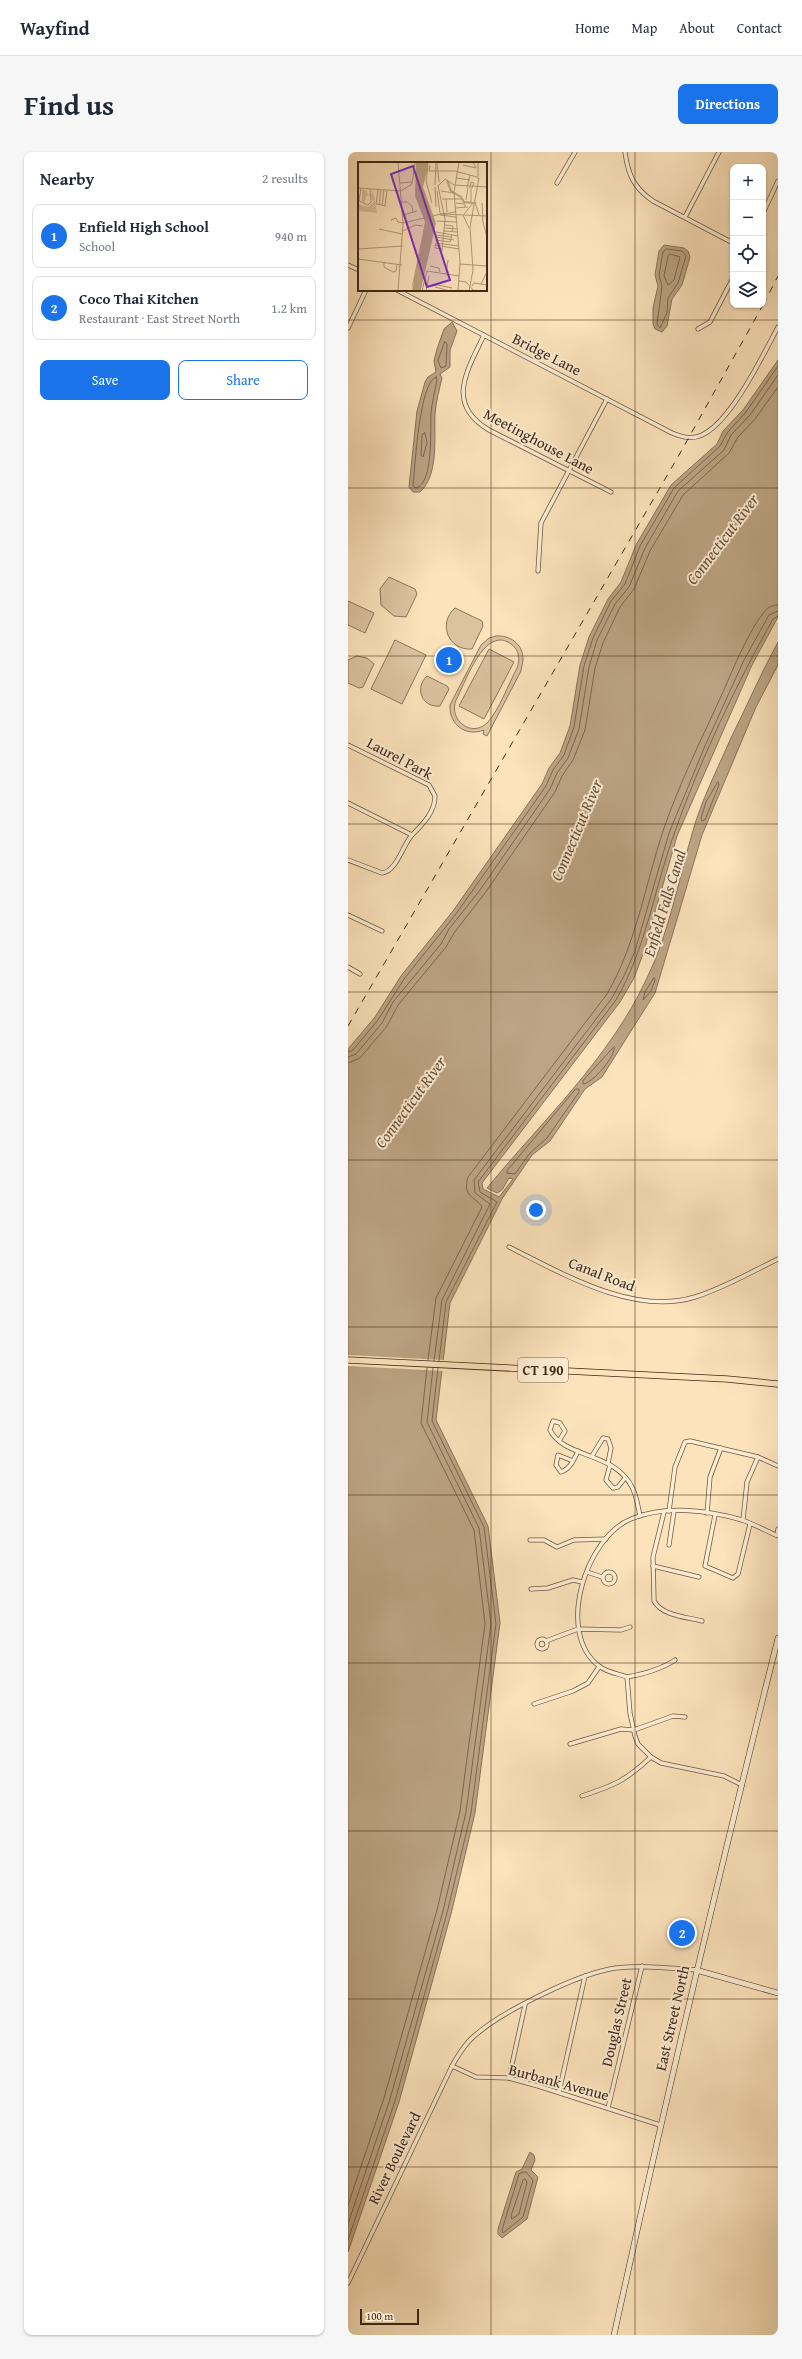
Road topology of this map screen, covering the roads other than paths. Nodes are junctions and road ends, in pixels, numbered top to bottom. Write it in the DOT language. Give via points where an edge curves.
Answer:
graph roads {
  1 [pos="575,152"];
  2 [pos="625,152"];
  3 [pos="719,152"];
  4 [pos="778,181"];
  5 [pos="558,184"];
  6 [pos="766,207"];
  7 [pos="684,218"];
  8 [pos="730,241"];
  9 [pos="348,265"];
  10 [pos="358,270"];
  11 [pos="730,284"];
  12 [pos="366,291"];
  13 [pos="399,291"];
  14 [pos="778,327"];
  15 [pos="348,328"];
  16 [pos="698,329"];
  17 [pos="484,335"];
  18 [pos="607,399"];
  19 [pos="568,470"];
  20 [pos="611,492"];
  21 [pos="538,570"];
  22 [pos="348,745"];
  23 [pos="348,803"];
  24 [pos="412,835"];
  25 [pos="348,860"];
  26 [pos="348,915"];
  27 [pos="382,931"];
  28 [pos="348,967"];
  29 [pos="360,974"];
  30 [pos="509,1247"];
  31 [pos="778,1259"];
  32 [pos="348,1360"];
  33 [pos="778,1384"];
  34 [pos="559,1441"];
  35 [pos="721,1448"];
  36 [pos="578,1451"];
  37 [pos="592,1456"];
  38 [pos="758,1457"];
  39 [pos="574,1461"];
  40 [pos="609,1464"];
  41 [pos="778,1466"];
  42 [pos="625,1478"];
  43 [pos="674,1511"];
  44 [pos="666,1512"];
  45 [pos="707,1513"];
  46 [pos="715,1514"];
  47 [pos="640,1516"];
  48 [pos="743,1520"];
  49 [pos="750,1524"];
  50 [pos="778,1529"];
  51 [pos="777,1535"];
  52 [pos="606,1539"];
  53 [pos="530,1540"];
  54 [pos="669,1545"];
  55 [pos="653,1566"];
  56 [pos="587,1572"];
  57 [pos="602,1576"];
  58 [pos="700,1576"];
  59 [pos="582,1582"];
  60 [pos="531,1589"];
  61 [pos="702,1621"];
  62 [pos="630,1627"];
  63 [pos="578,1629"];
  64 [pos="778,1638"];
  65 [pos="546,1641"];
  66 [pos="675,1660"];
  67 [pos="599,1667"];
  68 [pos="627,1677"];
  69 [pos="534,1704"];
  70 [pos="685,1717"];
  71 [pos="634,1730"];
  72 [pos="570,1744"];
  73 [pos="651,1757"];
  74 [pos="742,1785"];
  75 [pos="582,1796"];
  76 [pos="642,1966"];
  77 [pos="696,1970"];
  78 [pos="585,1976"];
  79 [pos="778,1993"];
  80 [pos="525,2004"];
  81 [pos="452,2066"];
  82 [pos="509,2078"];
  83 [pos="559,2092"];
  84 [pos="608,2108"];
  85 [pos="660,2125"];
  86 [pos="348,2283"];
  87 [pos="614,2335"];
  1 -- 5 [label="street"];
  2 -- 7 [label="street" via="629,174 642,193"];
  3 -- 7 [label="street"];
  4 -- 6 [label="street"];
  7 -- 8 [label="street"];
  9 -- 10 [label="street"];
  11 -- 16 [label="street" via="710,322"];
  12 -- 15 [label="street"];
  13 -- 17 [label="street, Bridge Lane"];
  14 -- 18 [label="street, Bridge Lane" via="745,387 708,432 696,437 672,433"];
  17 -- 18 [label="street, Bridge Lane"];
  17 -- 19 [label="street, Meetinghouse Lane" via="464,382 466,406 470,417 489,430"];
  18 -- 19 [label="street"];
  19 -- 20 [label="street, Meetinghouse Lane"];
  19 -- 21 [label="street" via="541,523"];
  22 -- 24 [label="street, Laurel Park" via="429,785 434,791 435,799 429,814 418,831"];
  23 -- 24 [label="street"];
  24 -- 25 [label="street, Laurel Park" via="389,871 382,873"];
  26 -- 27 [label="street"];
  28 -- 29 [label="street"];
  30 -- 31 [label="street, Canal Road" via="602,1290 635,1300 650,1301 694,1297"];
  32 -- 33 [label="main road, CT 190"];
  34 -- 34 [label="street" via="550,1430 553,1421 560,1423 565,1431"];
  34 -- 36 [label="street"];
  35 -- 38 [label="street"];
  35 -- 44 [label="street" via="690,1440 685,1442 674,1467"];
  35 -- 45 [label="street" via="710,1477"];
  36 -- 37 [label="street"];
  36 -- 39 [label="street"];
  37 -- 40 [label="street"];
  37 -- 40 [label="street" via="600,1441 603,1438 608,1439 611,1448"];
  38 -- 41 [label="street"];
  38 -- 48 [label="street" via="747,1482"];
  39 -- 39 [label="street" via="560,1472 556,1466 558,1455"];
  40 -- 42 [label="street"];
  40 -- 42 [label="street" via="606,1480 613,1488 618,1487"];
  42 -- 47 [label="street" via="633,1488"];
  43 -- 44 [label="street"];
  43 -- 45 [label="street"];
  43 -- 54 [label="street"];
  44 -- 47 [label="street"];
  44 -- 55 [label="street"];
  45 -- 46 [label="street"];
  46 -- 48 [label="street"];
  46 -- 49 [label="street" via="705,1566 733,1578 738,1574"];
  47 -- 52 [label="street" via="623,1523"];
  48 -- 49 [label="street"];
  49 -- 51 [label="street"];
  50 -- 51 [label="street"];
  52 -- 53 [label="street" via="574,1540 557,1547 544,1540"];
  52 -- 56 [label="street"];
  55 -- 58 [label="street"];
  55 -- 61 [label="street" via="654,1601 657,1607 664,1612"];
  56 -- 57 [label="street"];
  56 -- 59 [label="street"];
  59 -- 60 [label="street" via="573,1580 548,1588"];
  59 -- 63 [label="street" via="577,1611"];
  62 -- 63 [label="street" via="621,1630"];
  63 -- 65 [label="street"];
  63 -- 67 [label="street" via="585,1648"];
  64 -- 74 [label="main road, East Street North"];
  66 -- 68 [label="street" via="666,1666"];
  67 -- 68 [label="street"];
  67 -- 69 [label="street" via="588,1683 573,1691"];
  68 -- 71 [label="street"];
  70 -- 71 [label="street" via="674,1716"];
  71 -- 72 [label="street" via="621,1729"];
  71 -- 73 [label="street" via="638,1744"];
  73 -- 74 [label="street" via="661,1764 724,1776"];
  73 -- 75 [label="street" via="629,1777 610,1787"];
  74 -- 77 [label="main road, East Street North"];
  76 -- 77 [label="street, River Boulevard"];
  76 -- 78 [label="street, River Boulevard" via="614,1968"];
  76 -- 84 [label="street, Douglas Street"];
  77 -- 79 [label="main road"];
  77 -- 85 [label="main road, East Street North"];
  78 -- 80 [label="street, River Boulevard" via="549,1990"];
  78 -- 83 [label="street"];
  80 -- 81 [label="street, River Boulevard" via="470,2040"];
  80 -- 82 [label="street"];
  81 -- 82 [label="street, Burbank Avenue" via="476,2077"];
  81 -- 86 [label="street, River Boulevard"];
  82 -- 83 [label="street, Burbank Avenue"];
  83 -- 84 [label="street, Burbank Avenue"];
  84 -- 85 [label="street, Burbank Avenue"];
  85 -- 87 [label="main road, East Street North"];
}
